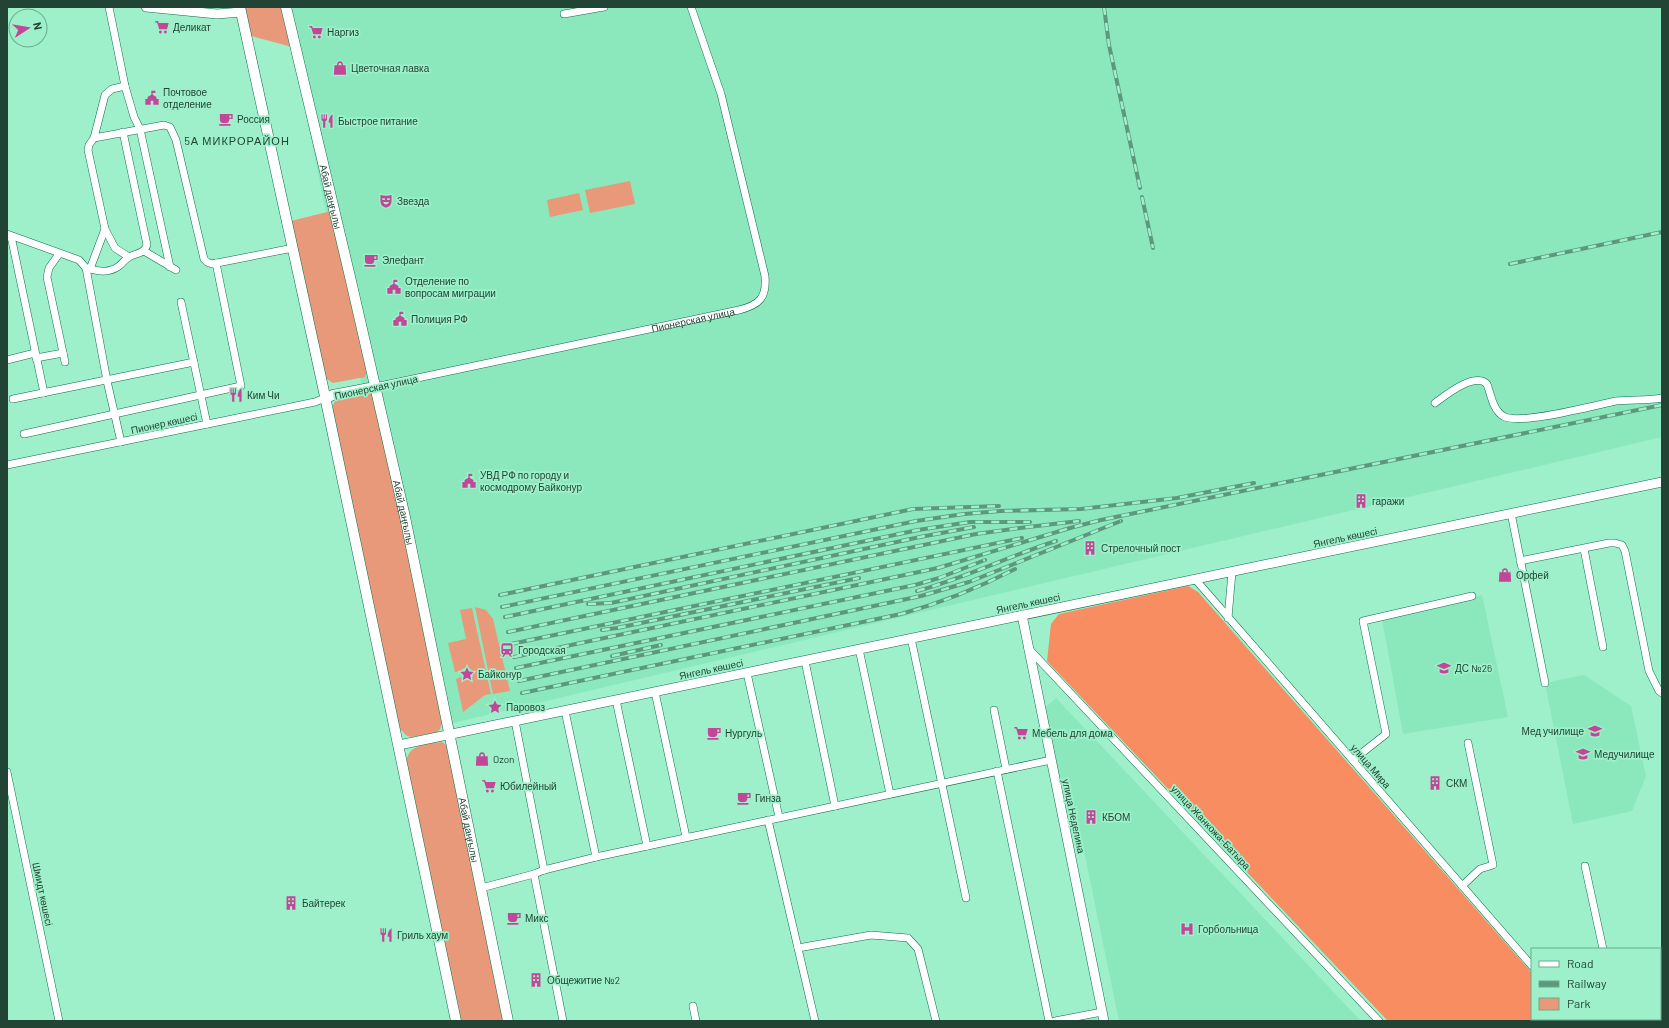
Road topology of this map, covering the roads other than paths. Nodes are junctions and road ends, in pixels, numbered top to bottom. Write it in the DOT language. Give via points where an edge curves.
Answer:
graph roads {
  1 [pos="109,7"];
  2 [pos="146,7"];
  3 [pos="286,7"];
  4 [pos="604,7"];
  5 [pos="691,7"];
  6 [pos="190,9"];
  7 [pos="240,10"];
  8 [pos="564,14"];
  9 [pos="125,86"];
  10 [pos="140,129"];
  11 [pos="123,132"];
  12 [pos="94,138"];
  13 [pos="105,229"];
  14 [pos="8,236"];
  15 [pos="293,248"];
  16 [pos="144,251"];
  17 [pos="59,254"];
  18 [pos="129,257"];
  19 [pos="216,263"];
  20 [pos="88,268"];
  21 [pos="181,302"];
  22 [pos="63,353"];
  23 [pos="36,356"];
  24 [pos="7,360"];
  25 [pos="65,362"];
  26 [pos="194,362"];
  27 [pos="107,381"];
  28 [pos="375,387"];
  29 [pos="44,393"];
  30 [pos="201,394"];
  31 [pos="325,398"];
  32 [pos="1662,398"];
  33 [pos="13,399"];
  34 [pos="1435,403"];
  35 [pos="114,414"];
  36 [pos="207,424"];
  37 [pos="24,434"];
  38 [pos="121,442"];
  39 [pos="7,465"];
  40 [pos="1662,482"];
  41 [pos="1511,514"];
  42 [pos="1584,548"];
  43 [pos="1520,561"];
  44 [pos="1232,572"];
  45 [pos="1195,579"];
  46 [pos="1472,596"];
  47 [pos="1022,615"];
  48 [pos="1228,618"];
  49 [pos="912,638"];
  50 [pos="1028,647"];
  51 [pos="1602,647"];
  52 [pos="859,649"];
  53 [pos="805,661"];
  54 [pos="747,673"];
  55 [pos="1545,683"];
  56 [pos="655,692"];
  57 [pos="1662,693"];
  58 [pos="616,700"];
  59 [pos="565,710"];
  60 [pos="994,710"];
  61 [pos="515,721"];
  62 [pos="449,735"];
  63 [pos="1468,743"];
  64 [pos="399,745"];
  65 [pos="1051,760"];
  66 [pos="1353,760"];
  67 [pos="1006,769"];
  68 [pos="997,771"];
  69 [pos="7,772"];
  70 [pos="941,783"];
  71 [pos="9,794"];
  72 [pos="890,794"];
  73 [pos="835,806"];
  74 [pos="779,818"];
  75 [pos="768,820"];
  76 [pos="686,837"];
  77 [pos="647,846"];
  78 [pos="596,857"];
  79 [pos="1585,866"];
  80 [pos="544,870"];
  81 [pos="534,874"];
  82 [pos="1462,886"];
  83 [pos="481,888"];
  84 [pos="966,898"];
  85 [pos="798,948"];
  86 [pos="1603,948"];
  87 [pos="1531,965"];
  88 [pos="693,1006"];
  89 [pos="1102,1012"];
  90 [pos="59,1021"];
  91 [pos="456,1021"];
  92 [pos="508,1021"];
  93 [pos="563,1021"];
  94 [pos="696,1021"];
  95 [pos="815,1021"];
  96 [pos="936,1021"];
  97 [pos="1050,1021"];
  98 [pos="1055,1021"];
  99 [pos="1104,1021"];
  100 [pos="1379,1021"];
  1 -- 9 [label="street"];
  2 -- 6 [label="street"];
  3 -- 28 [label="main road, Абай даңғылы"];
  4 -- 8 [label="street"];
  5 -- 28 [label="street, Пионерская улица" via="723,102 765,276 761,299 749,308"];
  6 -- 7 [label="street" via="217,14"];
  7 -- 15 [label="main road"];
  9 -- 10 [label="street"];
  9 -- 12 [label="street" via="112,89 105,95"];
  10 -- 11 [label="street"];
  10 -- 16 [label="street" via="173,269"];
  10 -- 19 [label="street" via="164,125 170,127 174,134 204,260"];
  11 -- 12 [label="street"];
  11 -- 16 [label="street" via="147,245"];
  12 -- 13 [label="street" via="88,150"];
  13 -- 18 [label="street" via="115,248"];
  13 -- 20 [label="street"];
  14 -- 17 [label="street"];
  14 -- 23 [label="street"];
  15 -- 19 [label="street"];
  15 -- 31 [label="main road"];
  16 -- 18 [label="street"];
  17 -- 20 [label="street" via="79,260"];
  17 -- 22 [label="street" via="49,268 47,277"];
  18 -- 20 [label="street" via="113,270 103,272"];
  19 -- 30 [label="street" via="241,386"];
  20 -- 27 [label="street"];
  21 -- 26 [label="street"];
  22 -- 23 [label="street"];
  22 -- 25 [label="street"];
  23 -- 24 [label="street"];
  23 -- 29 [label="street"];
  26 -- 27 [label="street"];
  26 -- 30 [label="street"];
  27 -- 29 [label="street"];
  27 -- 35 [label="street"];
  28 -- 31 [label="main road, Пионерская улица"];
  28 -- 62 [label="main road, Абай даңғылы" via="405,517"];
  29 -- 33 [label="street"];
  30 -- 35 [label="street"];
  30 -- 36 [label="street"];
  31 -- 36 [label="street, Пионер көшесі"];
  31 -- 64 [label="main road"];
  32 -- 34 [label="street" via="1618,401 1572,412 1508,419 1495,409 1487,384 1477,380 1452,391"];
  35 -- 37 [label="street"];
  35 -- 38 [label="street"];
  36 -- 38 [label="street, Пионер көшесі"];
  38 -- 39 [label="street, Пионер көшесі"];
  40 -- 41 [label="street, Янгель көшесі"];
  41 -- 43 [label="street"];
  41 -- 44 [label="street, Янгель көшесі"];
  42 -- 43 [label="street"];
  42 -- 51 [label="street"];
  42 -- 57 [label="street" via="1615,543 1622,545 1649,671 1658,691"];
  43 -- 55 [label="street"];
  44 -- 45 [label="street, Янгель көшесі"];
  44 -- 48 [label="street"];
  45 -- 47 [label="street, Янгель көшесі"];
  45 -- 48 [label="street, улица Мира"];
  46 -- 66 [label="street" via="1363,621 1386,734"];
  47 -- 49 [label="street, Янгель көшесі"];
  47 -- 50 [label="street, улица Неделина"];
  48 -- 66 [label="street, улица Мира"];
  49 -- 52 [label="street, Янгель көшесі"];
  49 -- 70 [label="street"];
  50 -- 65 [label="street, улица Неделина"];
  50 -- 100 [label="street, улица Жанкожа-Батыра"];
  52 -- 53 [label="street, Янгель көшесі"];
  52 -- 72 [label="street"];
  53 -- 54 [label="street, Янгель көшесі"];
  53 -- 73 [label="street"];
  54 -- 56 [label="street, Янгель көшесі"];
  54 -- 74 [label="street"];
  56 -- 58 [label="street, Янгель көшесі"];
  56 -- 76 [label="street"];
  58 -- 59 [label="street, Янгель көшесі"];
  58 -- 77 [label="street"];
  59 -- 61 [label="street, Янгель көшесі"];
  59 -- 78 [label="street"];
  60 -- 67 [label="street"];
  61 -- 62 [label="street, Янгель көшесі"];
  61 -- 80 [label="street"];
  62 -- 64 [label="street, Янгель көшесі"];
  62 -- 83 [label="main road, Абай даңғылы"];
  63 -- 82 [label="street" via="1493,865 1480,869"];
  64 -- 91 [label="main road"];
  65 -- 67 [label="street"];
  65 -- 89 [label="street, улица Неделина"];
  66 -- 82 [label="street, улица Мира"];
  67 -- 68 [label="street"];
  68 -- 70 [label="street"];
  68 -- 97 [label="street"];
  69 -- 71 [label="street, Шмидт көшесі"];
  70 -- 72 [label="street"];
  70 -- 84 [label="street"];
  71 -- 90 [label="street, Шмидт көшесі"];
  72 -- 73 [label="street"];
  73 -- 74 [label="street"];
  74 -- 75 [label="street"];
  75 -- 76 [label="street"];
  75 -- 85 [label="street"];
  76 -- 77 [label="street"];
  77 -- 78 [label="street"];
  78 -- 80 [label="street"];
  79 -- 86 [label="street"];
  80 -- 81 [label="street"];
  81 -- 83 [label="street"];
  81 -- 93 [label="street"];
  82 -- 87 [label="street, улица Мира"];
  83 -- 92 [label="main road, Абай даңғылы"];
  85 -- 95 [label="street"];
  85 -- 96 [label="street" via="871,935 908,938 918,949"];
  88 -- 94 [label="street"];
  89 -- 98 [label="street"];
  89 -- 99 [label="street, улица Неделина"];
}
